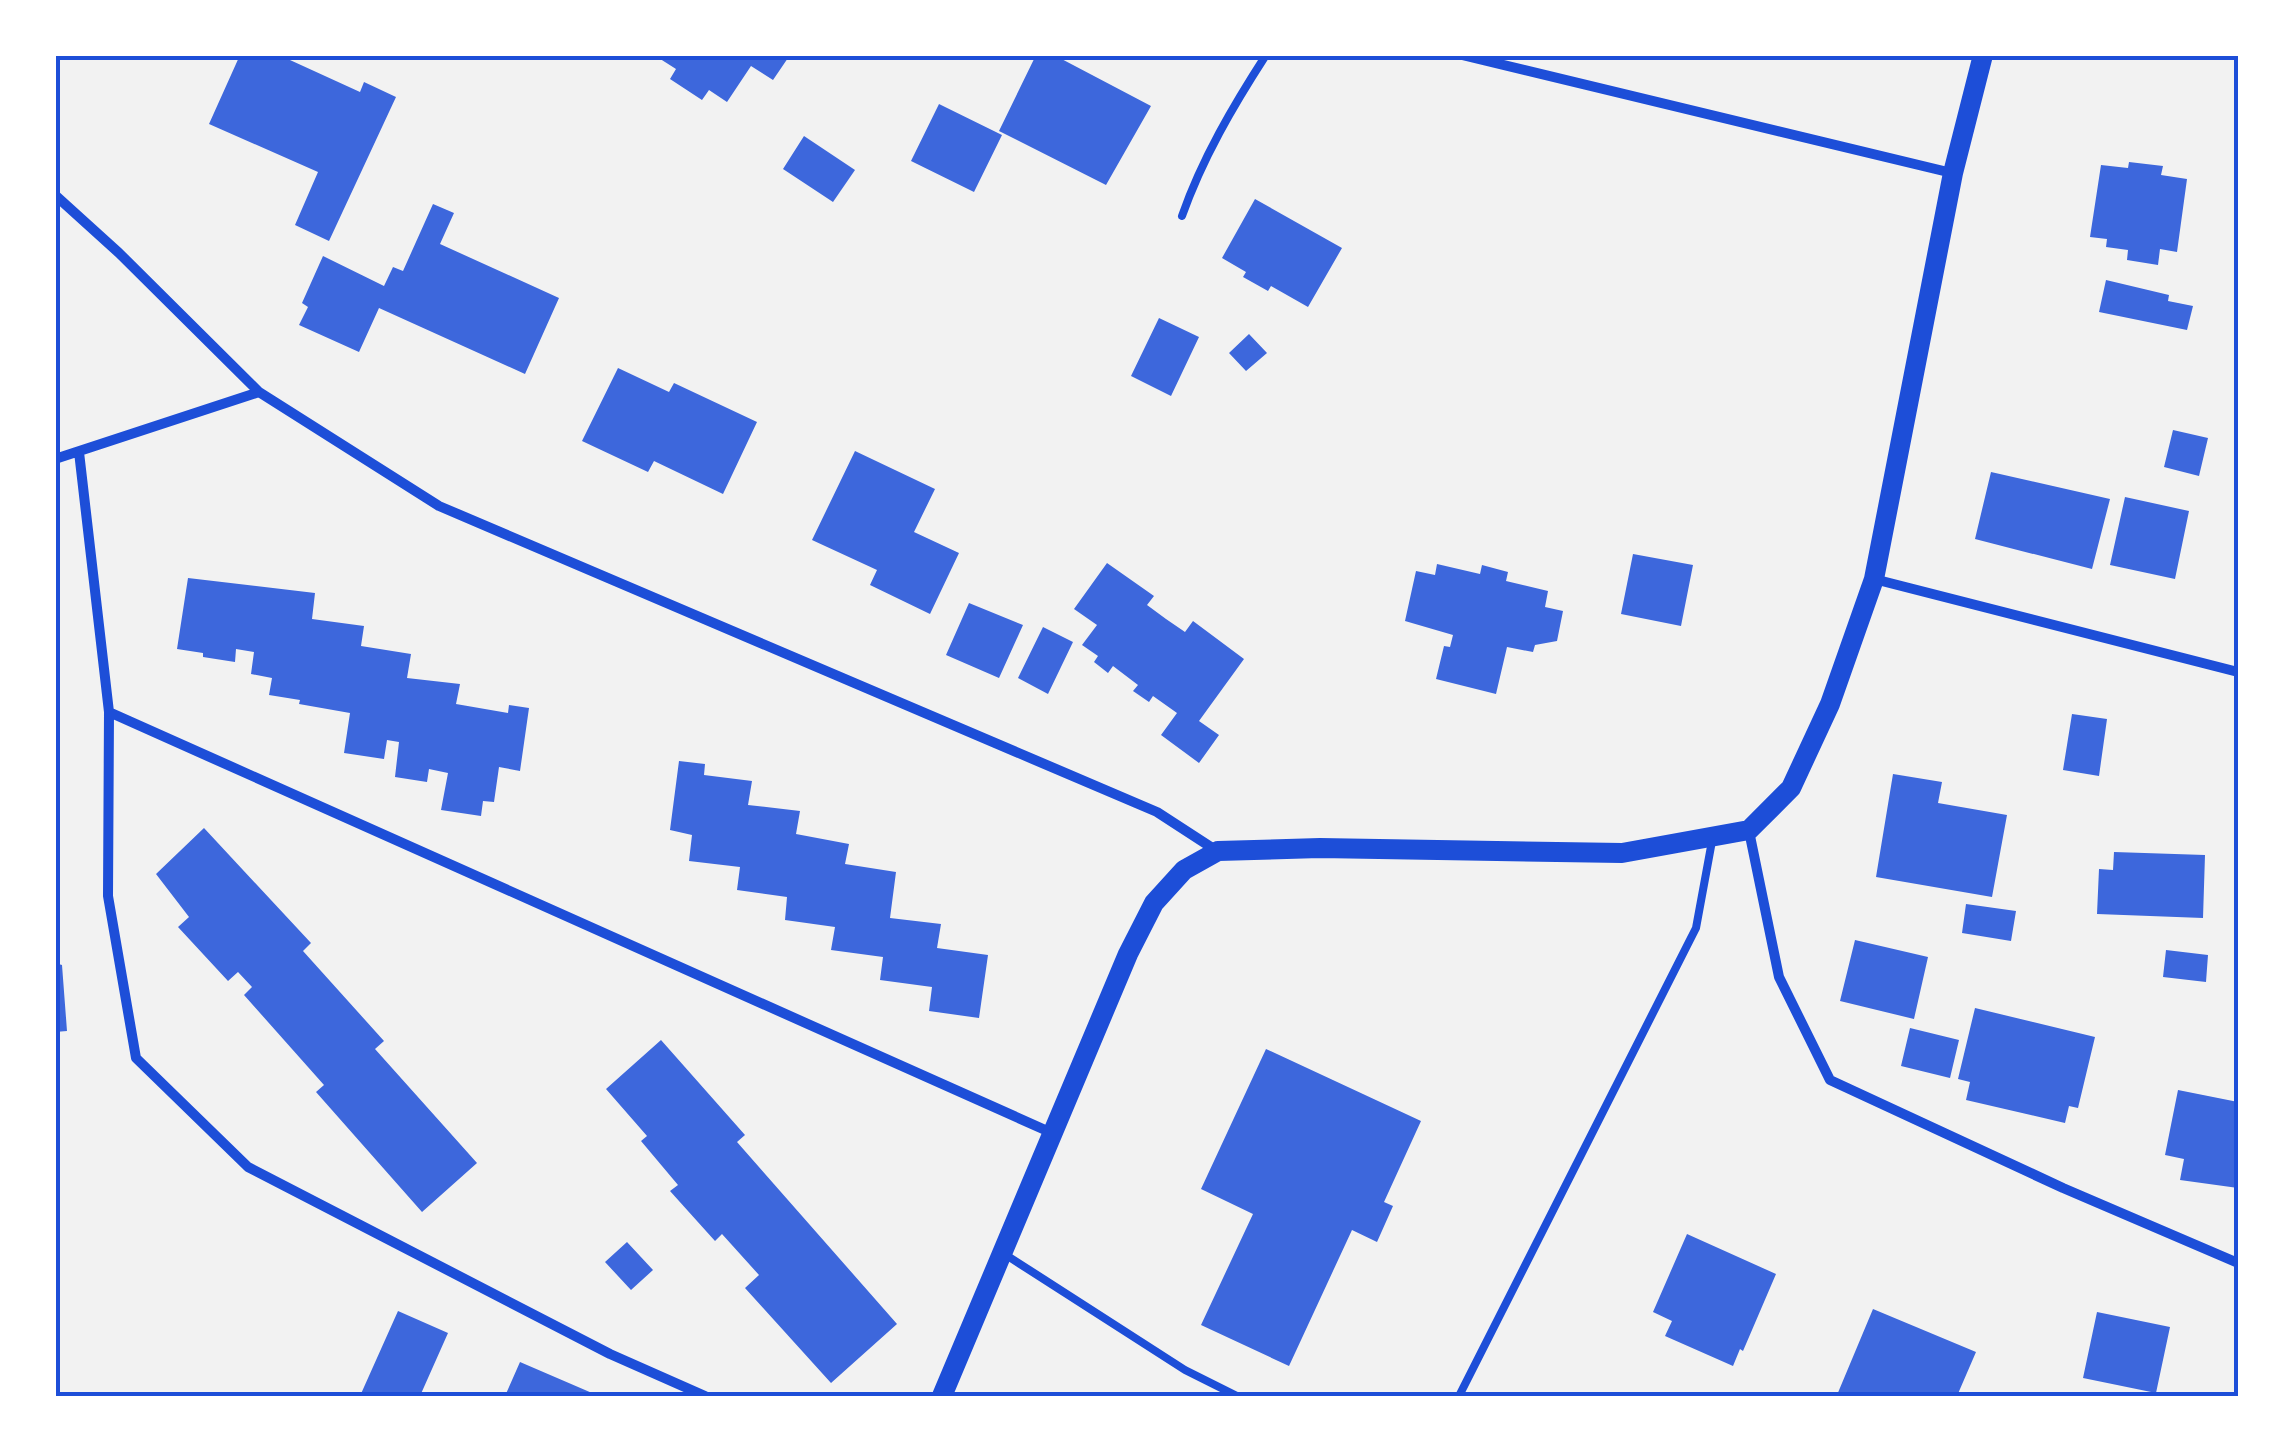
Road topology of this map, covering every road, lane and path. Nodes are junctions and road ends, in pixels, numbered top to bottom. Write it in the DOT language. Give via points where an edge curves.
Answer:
graph roads {
  1 [pos="1266,55"];
  2 [pos="1462,55"];
  3 [pos="1984,55"];
  4 [pos="1953,173"];
  5 [pos="55,195"];
  6 [pos="1182,216"];
  7 [pos="259,392"];
  8 [pos="78,452"];
  9 [pos="55,459"];
  10 [pos="1874,579"];
  11 [pos="2238,672"];
  12 [pos="109,712"];
  13 [pos="1748,830"];
  14 [pos="1712,837"];
  15 [pos="1218,851"];
  16 [pos="1052,1132"];
  17 [pos="1002,1252"];
  18 [pos="2238,1263"];
  19 [pos="705,1396"];
  20 [pos="942,1396"];
  21 [pos="1237,1396"];
  22 [pos="1460,1396"];
  1 -- 6 [label="lane" via="1234,104"];
  2 -- 4 [label="street"];
  3 -- 4 [label="main road"];
  4 -- 10 [label="main road"];
  5 -- 7 [label="street"];
  7 -- 8 [label="street"];
  7 -- 15 [label="street" via="438,506 1157,812"];
  8 -- 9 [label="street"];
  8 -- 12 [label="street"];
  10 -- 11 [label="street"];
  10 -- 13 [label="main road" via="1830,704 1790,788"];
  12 -- 16 [label="street"];
  12 -- 19 [label="street" via="108,896 136,1058 248,1167 610,1354"];
  13 -- 14 [label="main road"];
  13 -- 18 [label="street" via="1779,977 1830,1080"];
  14 -- 15 [label="main road" via="1622,853"];
  14 -- 22 [label="lane" via="1696,928"];
  15 -- 16 [label="main road" via="1184,870 1154,903"];
  16 -- 17 [label="main road"];
  17 -- 20 [label="main road"];
  17 -- 21 [label="lane"];
}
